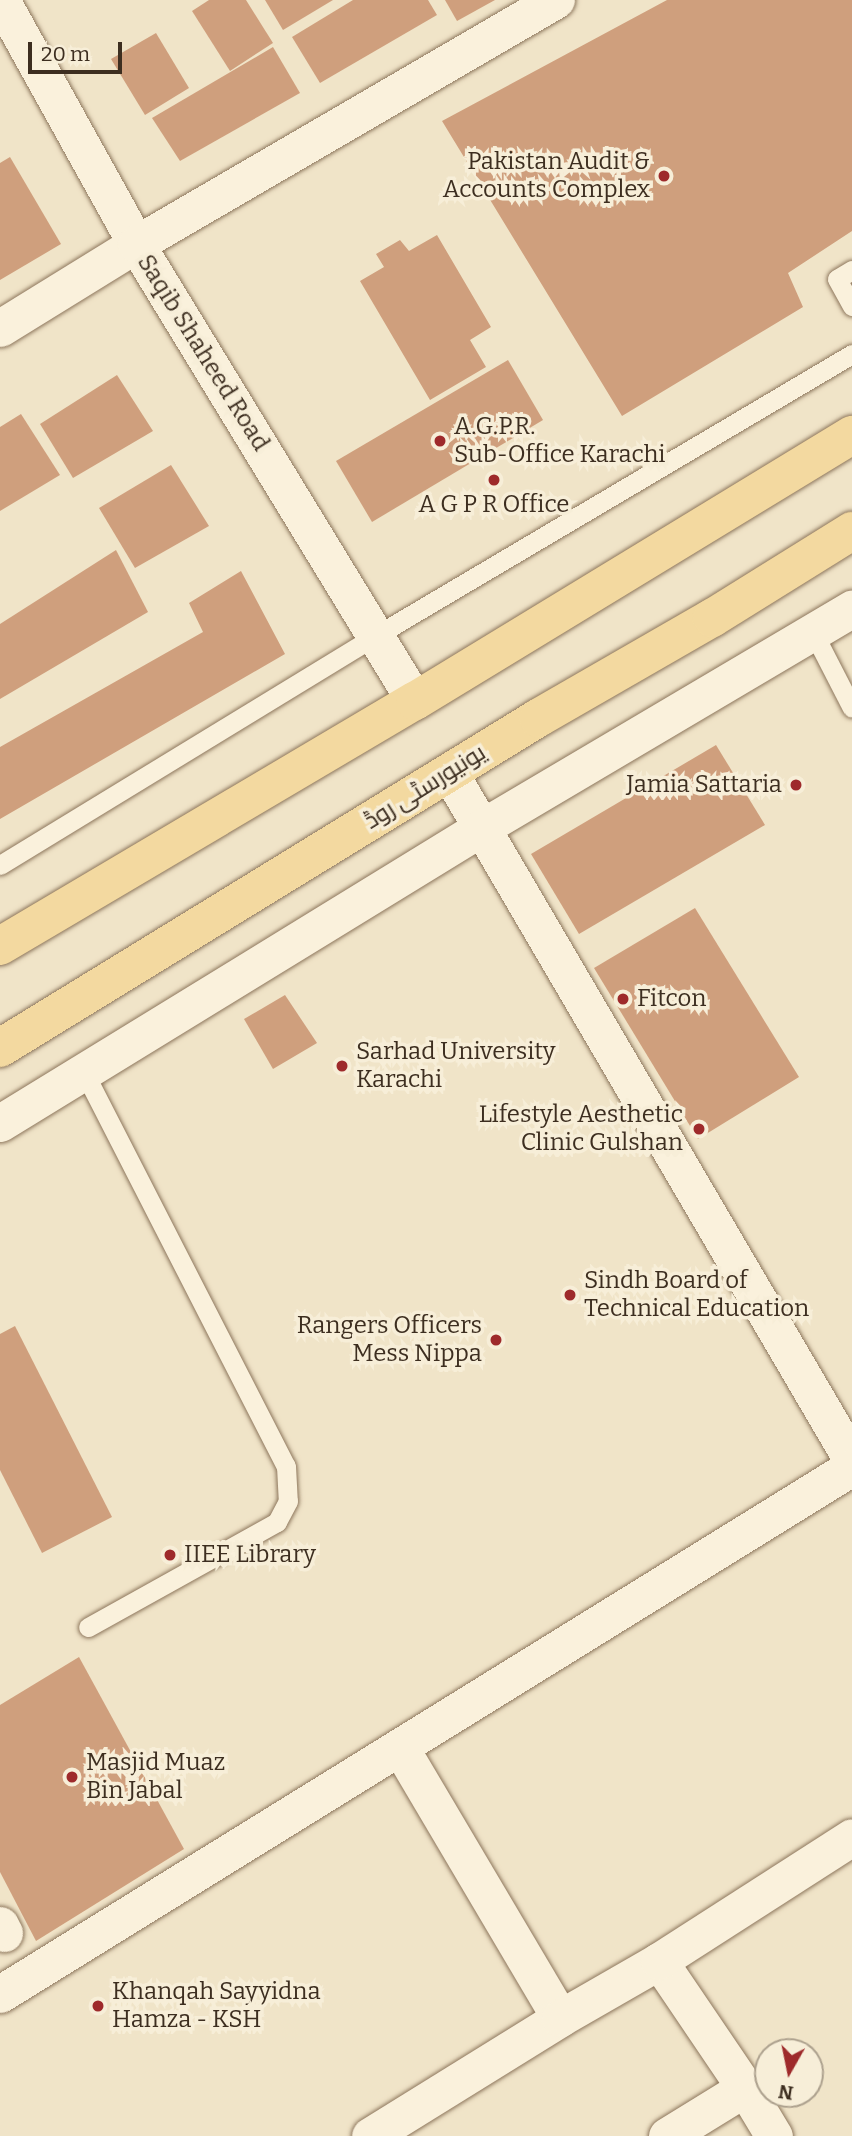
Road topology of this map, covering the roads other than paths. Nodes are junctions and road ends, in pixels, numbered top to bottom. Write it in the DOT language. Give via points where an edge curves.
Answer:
graph roads {
  1 [pos="1,0"];
  2 [pos="556,0"];
  3 [pos="136,244"];
  4 [pos="852,270"];
  5 [pos="852,306"];
  6 [pos="0,328"];
  7 [pos="852,354"];
  8 [pos="852,435"];
  9 [pos="852,531"];
  10 [pos="852,608"];
  11 [pos="813,632"];
  12 [pos="377,635"];
  13 [pos="415,701"];
  14 [pos="852,708"];
  15 [pos="449,772"];
  16 [pos="481,828"];
  17 [pos="0,864"];
  18 [pos="0,946"];
  19 [pos="0,1048"];
  20 [pos="82,1070"];
  21 [pos="0,1123"];
  22 [pos="852,1460"];
  23 [pos="852,1467"];
  24 [pos="88,1627"];
  25 [pos="401,1749"];
  26 [pos="852,1837"];
  27 [pos="659,1961"];
  28 [pos="0,1994"];
  29 [pos="560,2018"];
  30 [pos="746,2088"];
  31 [pos="370,2136"];
  32 [pos="667,2136"];
  33 [pos="774,2136"];
  1 -- 3 [label="street, Saqib Shaheed Road"];
  2 -- 3 [label="street"];
  3 -- 6 [label="street"];
  3 -- 12 [label="street, Saqib Shaheed Road"];
  4 -- 5 [label="lane" via="837,279"];
  7 -- 12 [label="lane"];
  8 -- 13 [label="main road"];
  9 -- 15 [label="main road, یونیورسٹی روڈ"];
  10 -- 11 [label="street"];
  11 -- 14 [label="lane"];
  11 -- 16 [label="street"];
  12 -- 13 [label="street, Saqib Shaheed Road"];
  12 -- 17 [label="lane"];
  13 -- 18 [label="main road"];
  15 -- 16 [label="street"];
  15 -- 19 [label="main road, یونیورسٹی روڈ"];
  16 -- 20 [label="street"];
  16 -- 22 [label="street"];
  20 -- 21 [label="street"];
  20 -- 24 [label="lane" via="286,1466 288,1501 277,1522"];
  23 -- 25 [label="street"];
  25 -- 28 [label="street"];
  25 -- 29 [label="street"];
  26 -- 27 [label="street"];
  27 -- 29 [label="street"];
  27 -- 30 [label="street"];
  29 -- 31 [label="street"];
  30 -- 32 [label="street"];
  30 -- 33 [label="street"];
}
